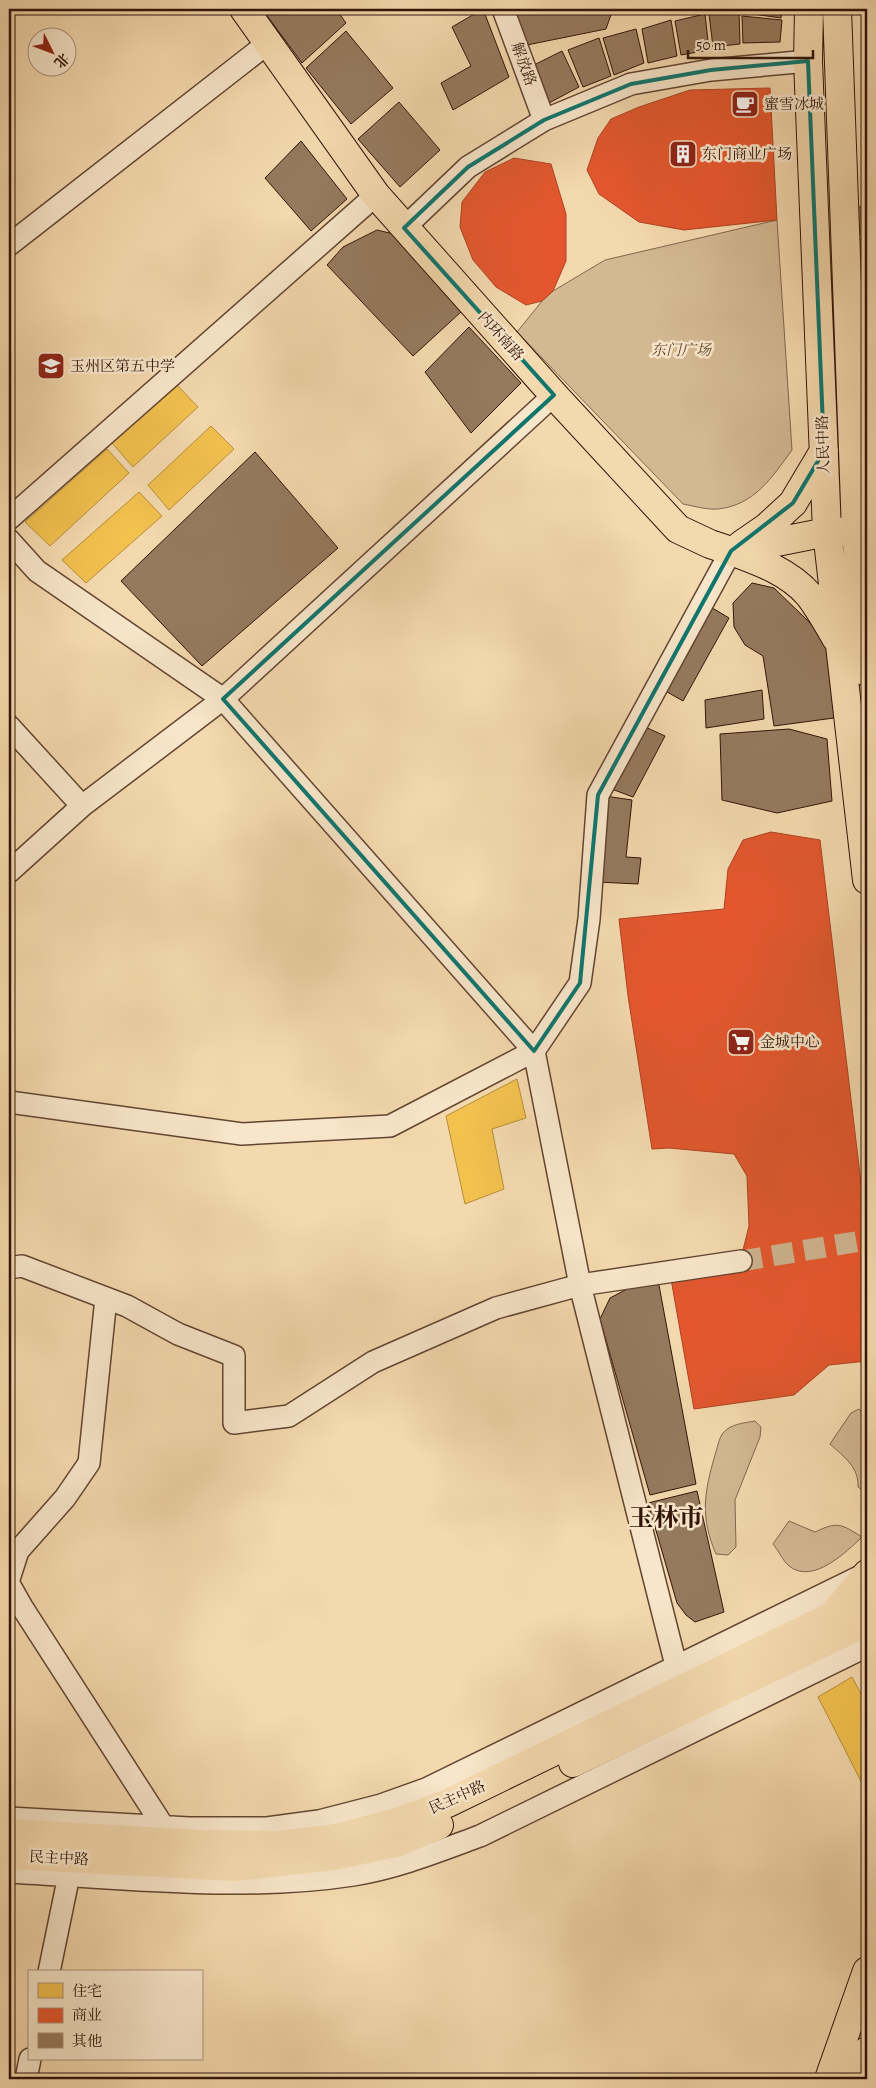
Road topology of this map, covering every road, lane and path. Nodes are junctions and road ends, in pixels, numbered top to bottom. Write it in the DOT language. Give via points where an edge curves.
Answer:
graph roads {
  1 [pos="244,9"];
  2 [pos="504,9"];
  3 [pos="809,9"];
  4 [pos="837,9"];
  5 [pos="268,43"];
  6 [pos="808,61"];
  7 [pos="544,120"];
  8 [pos="376,195"];
  9 [pos="404,228"];
  10 [pos="9,245"];
  11 [pos="554,395"];
  12 [pos="824,451"];
  13 [pos="854,461"];
  14 [pos="867,486"];
  15 [pos="9,519"];
  16 [pos="862,531"];
  17 [pos="827,532"];
  18 [pos="9,540"];
  19 [pos="732,551"];
  20 [pos="864,597"];
  21 [pos="841,646"];
  22 [pos="867,672"];
  23 [pos="223,699"];
  24 [pos="9,726"];
  25 [pos="82,806"];
  26 [pos="9,872"];
  27 [pos="867,880"];
  28 [pos="534,1051"];
  29 [pos="9,1102"];
  30 [pos="741,1261"];
  31 [pos="9,1268"];
  32 [pos="580,1285"];
  33 [pos="106,1298"];
  34 [pos="867,1574"];
  35 [pos="9,1580"];
  36 [pos="9,1584"];
  37 [pos="867,1599"];
  38 [pos="856,1630"];
  39 [pos="680,1677"];
  40 [pos="9,1818"];
  41 [pos="163,1826"];
  42 [pos="9,1833"];
  43 [pos="9,1855"];
  44 [pos="9,1872"];
  45 [pos="69,1876"];
  46 [pos="49,1970"];
  47 [pos="867,1971"];
  48 [pos="867,2051"];
  49 [pos="30,2060"];
  50 [pos="26,2079"];
  51 [pos="829,2079"];
  52 [pos="858,2079"];
  1 -- 5 [label="main road, 内环南路"];
  2 -- 7 [label="street, 解放路"];
  3 -- 6 [label="main road, 人民中路"];
  4 -- 13 [label="main road, 人民中路"];
  5 -- 8 [label="main road, 内环南路"];
  5 -- 10 [label="street"];
  6 -- 7 [label="street" via="711,70 632,84"];
  6 -- 12 [label="main road, 人民中路"];
  7 -- 9 [label="street" via="468,167"];
  8 -- 9 [label="main road, 内环南路"];
  8 -- 15 [label="street"];
  9 -- 11 [label="main road, 内环南路"];
  11 -- 19 [label="main road, 内环南路" via="678,528"];
  11 -- 23 [label="street"];
  12 -- 17 [label="main road, 人民中路"];
  12 -- 19 [label="main road" via="792,504 767,527"];
  13 -- 14 [label="main road"];
  13 -- 16 [label="main road, 人民中路"];
  16 -- 17 [label="main road, 内环南路"];
  16 -- 20 [label="main road, 人民中路"];
  17 -- 19 [label="main road, 内环南路"];
  17 -- 21 [label="main road, 人民中路"];
  18 -- 23 [label="street" via="37,571"];
  19 -- 21 [label="main road" via="786,575 808,594"];
  19 -- 28 [label="street" via="598,795 589,919 580,983"];
  20 -- 22 [label="main road, 人民中路"];
  21 -- 27 [label="main road, 人民中路"];
  23 -- 25 [label="street"];
  23 -- 28 [label="street"];
  24 -- 25 [label="street"];
  25 -- 26 [label="street"];
  28 -- 29 [label="street" via="390,1126 242,1134"];
  28 -- 32 [label="street"];
  30 -- 32 [label="street"];
  31 -- 33 [label="street" via="22,1266"];
  32 -- 33 [label="street" via="496,1308 373,1362 289,1416 234,1423 234,1356 178,1334"];
  32 -- 39 [label="street"];
  33 -- 35 [label="street" via="89,1463 65,1498 18,1551"];
  34 -- 38 [label="main road"];
  34 -- 39 [label="street"];
  36 -- 41 [label="street"];
  37 -- 38 [label="main road, 民主中路"];
  38 -- 39 [label="main road, 民主中路"];
  38 -- 43 [label="main road, 民主中路" via="473,1811 396,1843 334,1856 234,1867"];
  38 -- 45 [label="street" via="480,1836 427,1856 356,1874 291,1883"];
  39 -- 41 [label="street" via="426,1789 381,1805 320,1821 267,1828"];
  39 -- 42 [label="main road, 民主中路" via="448,1803 400,1821 336,1838 280,1845 199,1844"];
  40 -- 41 [label="street"];
  44 -- 45 [label="street"];
  45 -- 46 [label="street"];
  47 -- 51 [label="main road"];
  48 -- 52 [label="main road"];
  49 -- 50 [label="street"];
}
